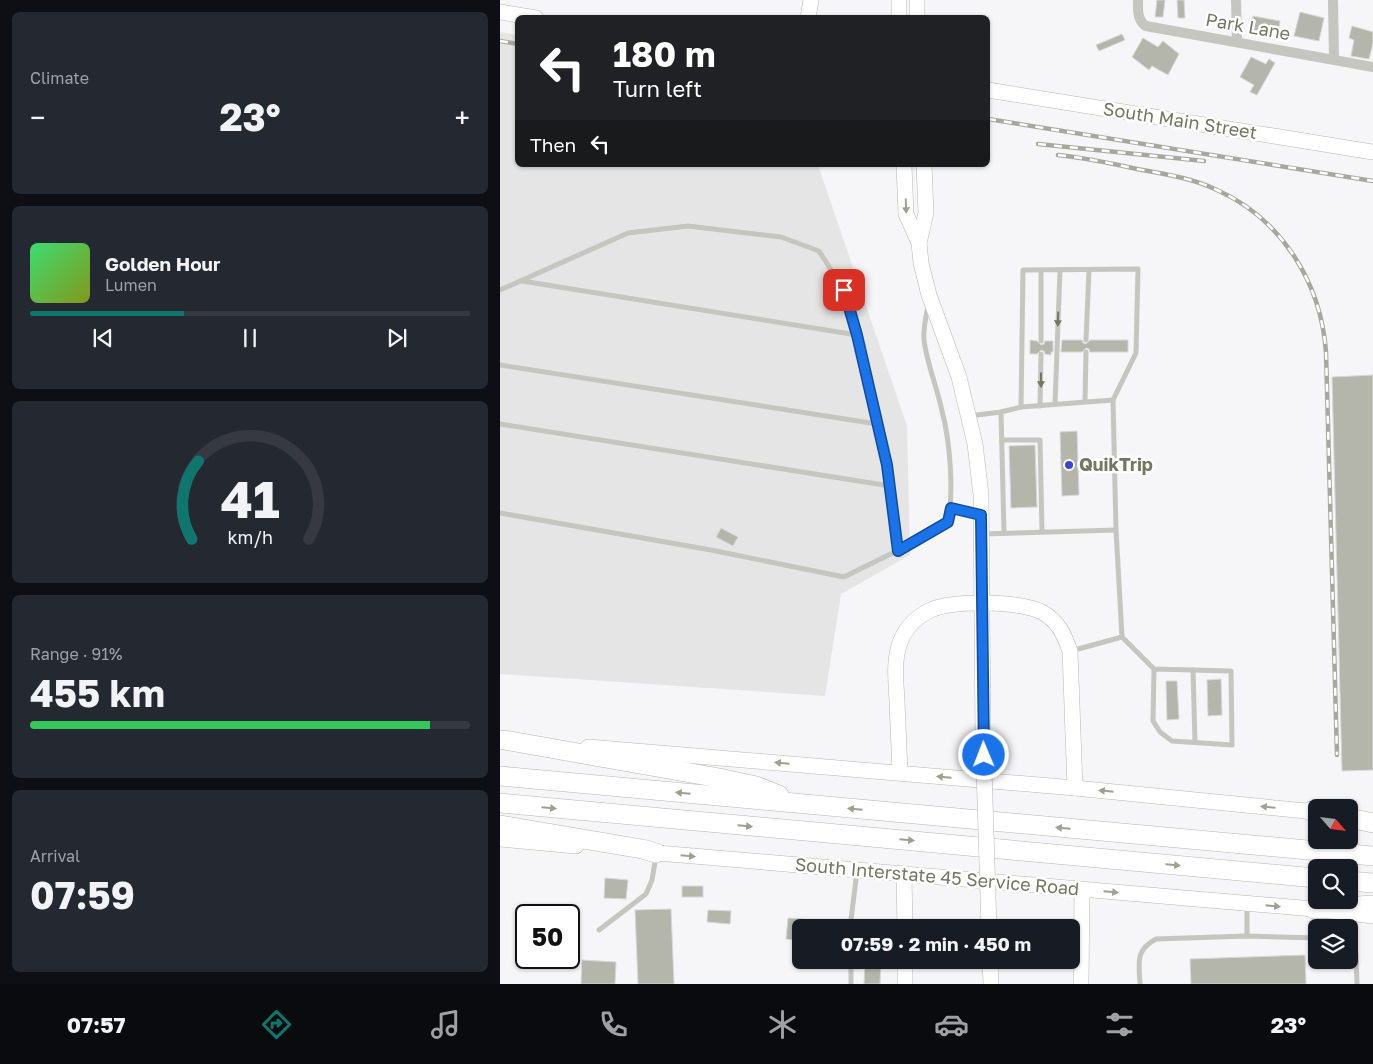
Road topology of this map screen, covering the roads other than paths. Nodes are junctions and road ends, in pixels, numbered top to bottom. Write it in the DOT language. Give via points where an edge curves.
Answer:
graph roads {
  1 [pos="811,0"];
  2 [pos="917,0"];
  3 [pos="1138,0"];
  4 [pos="1236,0"];
  5 [pos="1333,0"];
  6 [pos="500,12"];
  7 [pos="518,15"];
  8 [pos="808,15"];
  9 [pos="917,15"];
  10 [pos="1236,41"];
  11 [pos="1334,59"];
  12 [pos="1373,67"];
  13 [pos="990,90"];
  14 [pos="1373,152"];
  15 [pos="904,167"];
  16 [pos="924,167"];
  17 [pos="919,243"];
  18 [pos="1041,270"];
  19 [pos="1060,270"];
  20 [pos="1089,270"];
  21 [pos="522,280"];
  22 [pos="500,290"];
  23 [pos="929,295"];
  24 [pos="857,335"];
  25 [pos="1086,340"];
  26 [pos="1041,341"];
  27 [pos="1086,352"];
  28 [pos="1041,354"];
  29 [pos="500,365"];
  30 [pos="1112,400"];
  31 [pos="1085,401"];
  32 [pos="1055,404"];
  33 [pos="1040,406"];
  34 [pos="1021,408"];
  35 [pos="1001,412"];
  36 [pos="969,416"];
  37 [pos="500,424"];
  38 [pos="878,424"];
  39 [pos="1002,440"];
  40 [pos="890,486"];
  41 [pos="951,508"];
  42 [pos="500,513"];
  43 [pos="981,515"];
  44 [pos="1116,530"];
  45 [pos="1042,531"];
  46 [pos="1004,532"];
  47 [pos="981,534"];
  48 [pos="898,551"];
  49 [pos="983,603"];
  50 [pos="1122,637"];
  51 [pos="1070,651"];
  52 [pos="1154,669"];
  53 [pos="1193,670"];
  54 [pos="502,740"];
  55 [pos="1196,742"];
  56 [pos="900,773"];
  57 [pos="500,776"];
  58 [pos="1075,788"];
  59 [pos="500,803"];
  60 [pos="801,804"];
  61 [pos="1308,811"];
  62 [pos="1358,817"];
  63 [pos="1373,818"];
  64 [pos="1358,819"];
  65 [pos="1373,823"];
  66 [pos="500,825"];
  67 [pos="500,839"];
  68 [pos="656,854"];
  69 [pos="1373,856"];
  70 [pos="857,871"];
  71 [pos="904,876"];
  72 [pos="1308,877"];
  73 [pos="1358,882"];
  74 [pos="1373,883"];
  75 [pos="1082,890"];
  76 [pos="1248,904"];
  77 [pos="1373,905"];
  78 [pos="1314,910"];
  79 [pos="1373,916"];
  80 [pos="851,919"];
  81 [pos="905,919"];
  82 [pos="989,919"];
  83 [pos="598,930"];
  84 [pos="1247,936"];
  85 [pos="1308,938"];
  86 [pos="850,969"];
  87 [pos="905,969"];
  88 [pos="990,969"];
  89 [pos="1356,969"];
  90 [pos="851,984"];
  91 [pos="905,984"];
  92 [pos="990,984"];
  93 [pos="1081,984"];
  94 [pos="1140,984"];
  95 [pos="1357,984"];
  1 -- 8 [label="main road"];
  2 -- 9 [label="main road"];
  3 -- 10 [label="street, Park Lane" via="1138,16 1146,26"];
  4 -- 10 [label="street"];
  5 -- 11 [label="street"];
  6 -- 7 [label="main road"];
  10 -- 11 [label="street, Park Lane"];
  11 -- 12 [label="street, Park Lane"];
  13 -- 14 [label="main road, South Main Street"];
  15 -- 17 [label="main road, one-way" via="906,214"];
  16 -- 17 [label="main road" via="926,213"];
  17 -- 23 [label="main road"];
  18 -- 19 [label="lane"];
  18 -- 26 [label="lane"];
  18 -- 34 [label="lane" via="1023,270"];
  19 -- 20 [label="lane"];
  19 -- 32 [label="lane, one-way"];
  20 -- 25 [label="lane"];
  20 -- 30 [label="lane" via="1138,270 1136,353"];
  21 -- 22 [label="lane"];
  21 -- 24 [label="lane"];
  21 -- 24 [label="lane" via="628,233 688,226 781,237 819,251 844,290"];
  23 -- 36 [label="main road" via="959,377"];
  23 -- 41 [label="lane" via="924,338 943,412"];
  24 -- 38 [label="lane"];
  27 -- 31 [label="lane"];
  28 -- 33 [label="lane, one-way"];
  29 -- 38 [label="lane"];
  30 -- 31 [label="lane"];
  30 -- 44 [label="lane"];
  31 -- 32 [label="lane"];
  32 -- 33 [label="lane"];
  33 -- 34 [label="lane"];
  34 -- 35 [label="lane"];
  35 -- 36 [label="lane"];
  35 -- 39 [label="lane"];
  36 -- 43 [label="main road" via="975,444"];
  37 -- 40 [label="lane"];
  38 -- 40 [label="lane"];
  39 -- 45 [label="lane" via="1040,440"];
  39 -- 46 [label="lane"];
  40 -- 48 [label="lane"];
  41 -- 43 [label="lane"];
  41 -- 48 [label="lane" via="948,522"];
  42 -- 48 [label="lane" via="844,577"];
  43 -- 47 [label="main road"];
  44 -- 45 [label="lane"];
  44 -- 50 [label="lane"];
  45 -- 46 [label="lane"];
  46 -- 47 [label="lane"];
  47 -- 49 [label="main road"];
  49 -- 51 [label="main road" via="1031,608 1043,613 1060,627"];
  49 -- 56 [label="main road" via="948,605 931,610 916,619 901,640 896,667"];
  49 -- 82 [label="main road, bridge"];
  50 -- 51 [label="lane"];
  50 -- 52 [label="lane"];
  51 -- 58 [label="main road"];
  52 -- 53 [label="lane"];
  52 -- 55 [label="lane" via="1153,722 1172,741"];
  53 -- 55 [label="lane"];
  53 -- 55 [label="lane" via="1232,672 1232,745"];
  56 -- 54 [label="main road, one-way"];
  54 -- 60 [label="highway" via="719,778 756,786"];
  58 -- 56 [label="main road, one-way"];
  60 -- 57 [label="highway, one-way"];
  61 -- 58 [label="main road, one-way"];
  59 -- 72 [label="highway, one-way"];
  69 -- 60 [label="highway, one-way"];
  62 -- 63 [label="main road"];
  64 -- 65 [label="highway"];
  66 -- 68 [label="highway"];
  67 -- 68 [label="main road, South Interstate 45 Service Road"];
  68 -- 70 [label="main road, South Interstate 45 Service Road, one-way"];
  68 -- 83 [label="lane" via="646,894"];
  70 -- 71 [label="main road, South Interstate 45 Service Road"];
  70 -- 80 [label="lane"];
  71 -- 75 [label="main road, South Interstate 45 Service Road"];
  71 -- 81 [label="main road"];
  73 -- 74 [label="highway"];
  75 -- 76 [label="main road, South Interstate 45 Service Road, one-way"];
  75 -- 93 [label="main road"];
  76 -- 78 [label="main road, South Interstate 45 Service Road, one-way"];
  76 -- 84 [label="lane"];
  77 -- 78 [label="highway"];
  78 -- 79 [label="main road, South Interstate 45 Service Road"];
  84 -- 85 [label="lane"];
  84 -- 94 [label="lane" via="1156,939 1141,952"];
  86 -- 90 [label="lane"];
  87 -- 91 [label="main road"];
  88 -- 92 [label="main road"];
  89 -- 95 [label="lane"];
}
